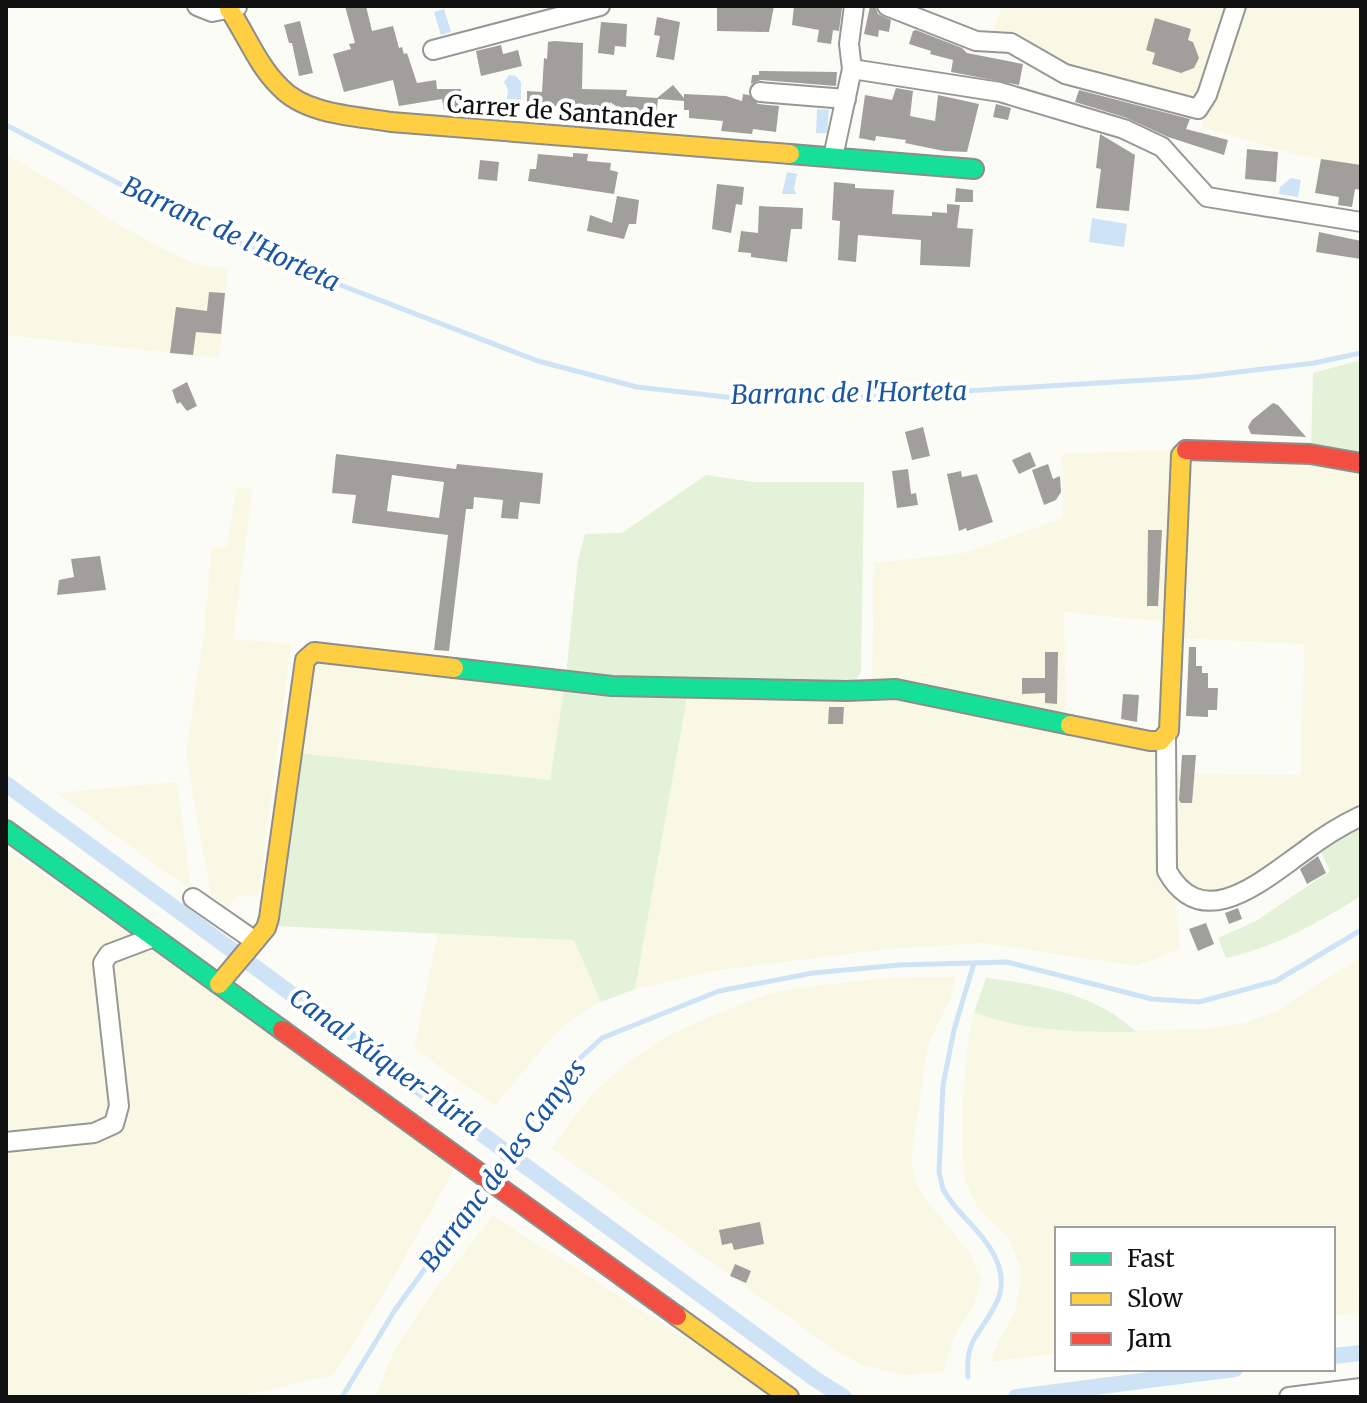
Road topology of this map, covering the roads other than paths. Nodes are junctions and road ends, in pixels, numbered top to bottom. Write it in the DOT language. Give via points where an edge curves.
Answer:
graph roads {
  1 [pos="197,6"];
  2 [pos="600,6"];
  3 [pos="854,6"];
  4 [pos="887,6"];
  5 [pos="1236,6"];
  6 [pos="234,7"];
  7 [pos="433,50"];
  8 [pos="852,69"];
  9 [pos="760,92"];
  10 [pos="846,99"];
  11 [pos="833,157"];
  12 [pos="974,169"];
  13 [pos="1361,222"];
  14 [pos="1361,463"];
  15 [pos="1166,736"];
  16 [pos="1361,816"];
  17 [pos="6,830"];
  18 [pos="193,898"];
  19 [pos="154,937"];
  20 [pos="253,944"];
  21 [pos="219,984"];
  22 [pos="6,1142"];
  23 [pos="1361,1388"];
  24 [pos="789,1397"];
  25 [pos="1289,1397"];
  1 -- 6 [label="street, Carrer de Santander" via="212,12"];
  2 -- 7 [label="street"];
  3 -- 8 [label="street"];
  4 -- 5 [label="street" via="976,41 1011,43 1065,74 1198,109"];
  6 -- 11 [label="street, Carrer de Santander" via="279,87 312,106 391,122"];
  8 -- 10 [label="street"];
  8 -- 13 [label="street" via="1000,92 1124,129 1162,147 1207,197"];
  9 -- 10 [label="street"];
  10 -- 11 [label="street"];
  11 -- 12 [label="street, Carrer de Santander"];
  14 -- 15 [label="street" via="1310,454 1192,449 1181,455"];
  15 -- 16 [label="street" via="1167,871 1174,884 1203,901 1246,892"];
  15 -- 20 [label="street" via="1150,741 896,689 612,686 314,652 305,660 269,918"];
  17 -- 19 [label="street"];
  18 -- 20 [label="street"];
  19 -- 21 [label="street"];
  19 -- 22 [label="street" via="109,954 103,963 119,1106 114,1124 94,1133"];
  20 -- 21 [label="street"];
  21 -- 24 [label="street"];
  23 -- 25 [label="street"];
}
